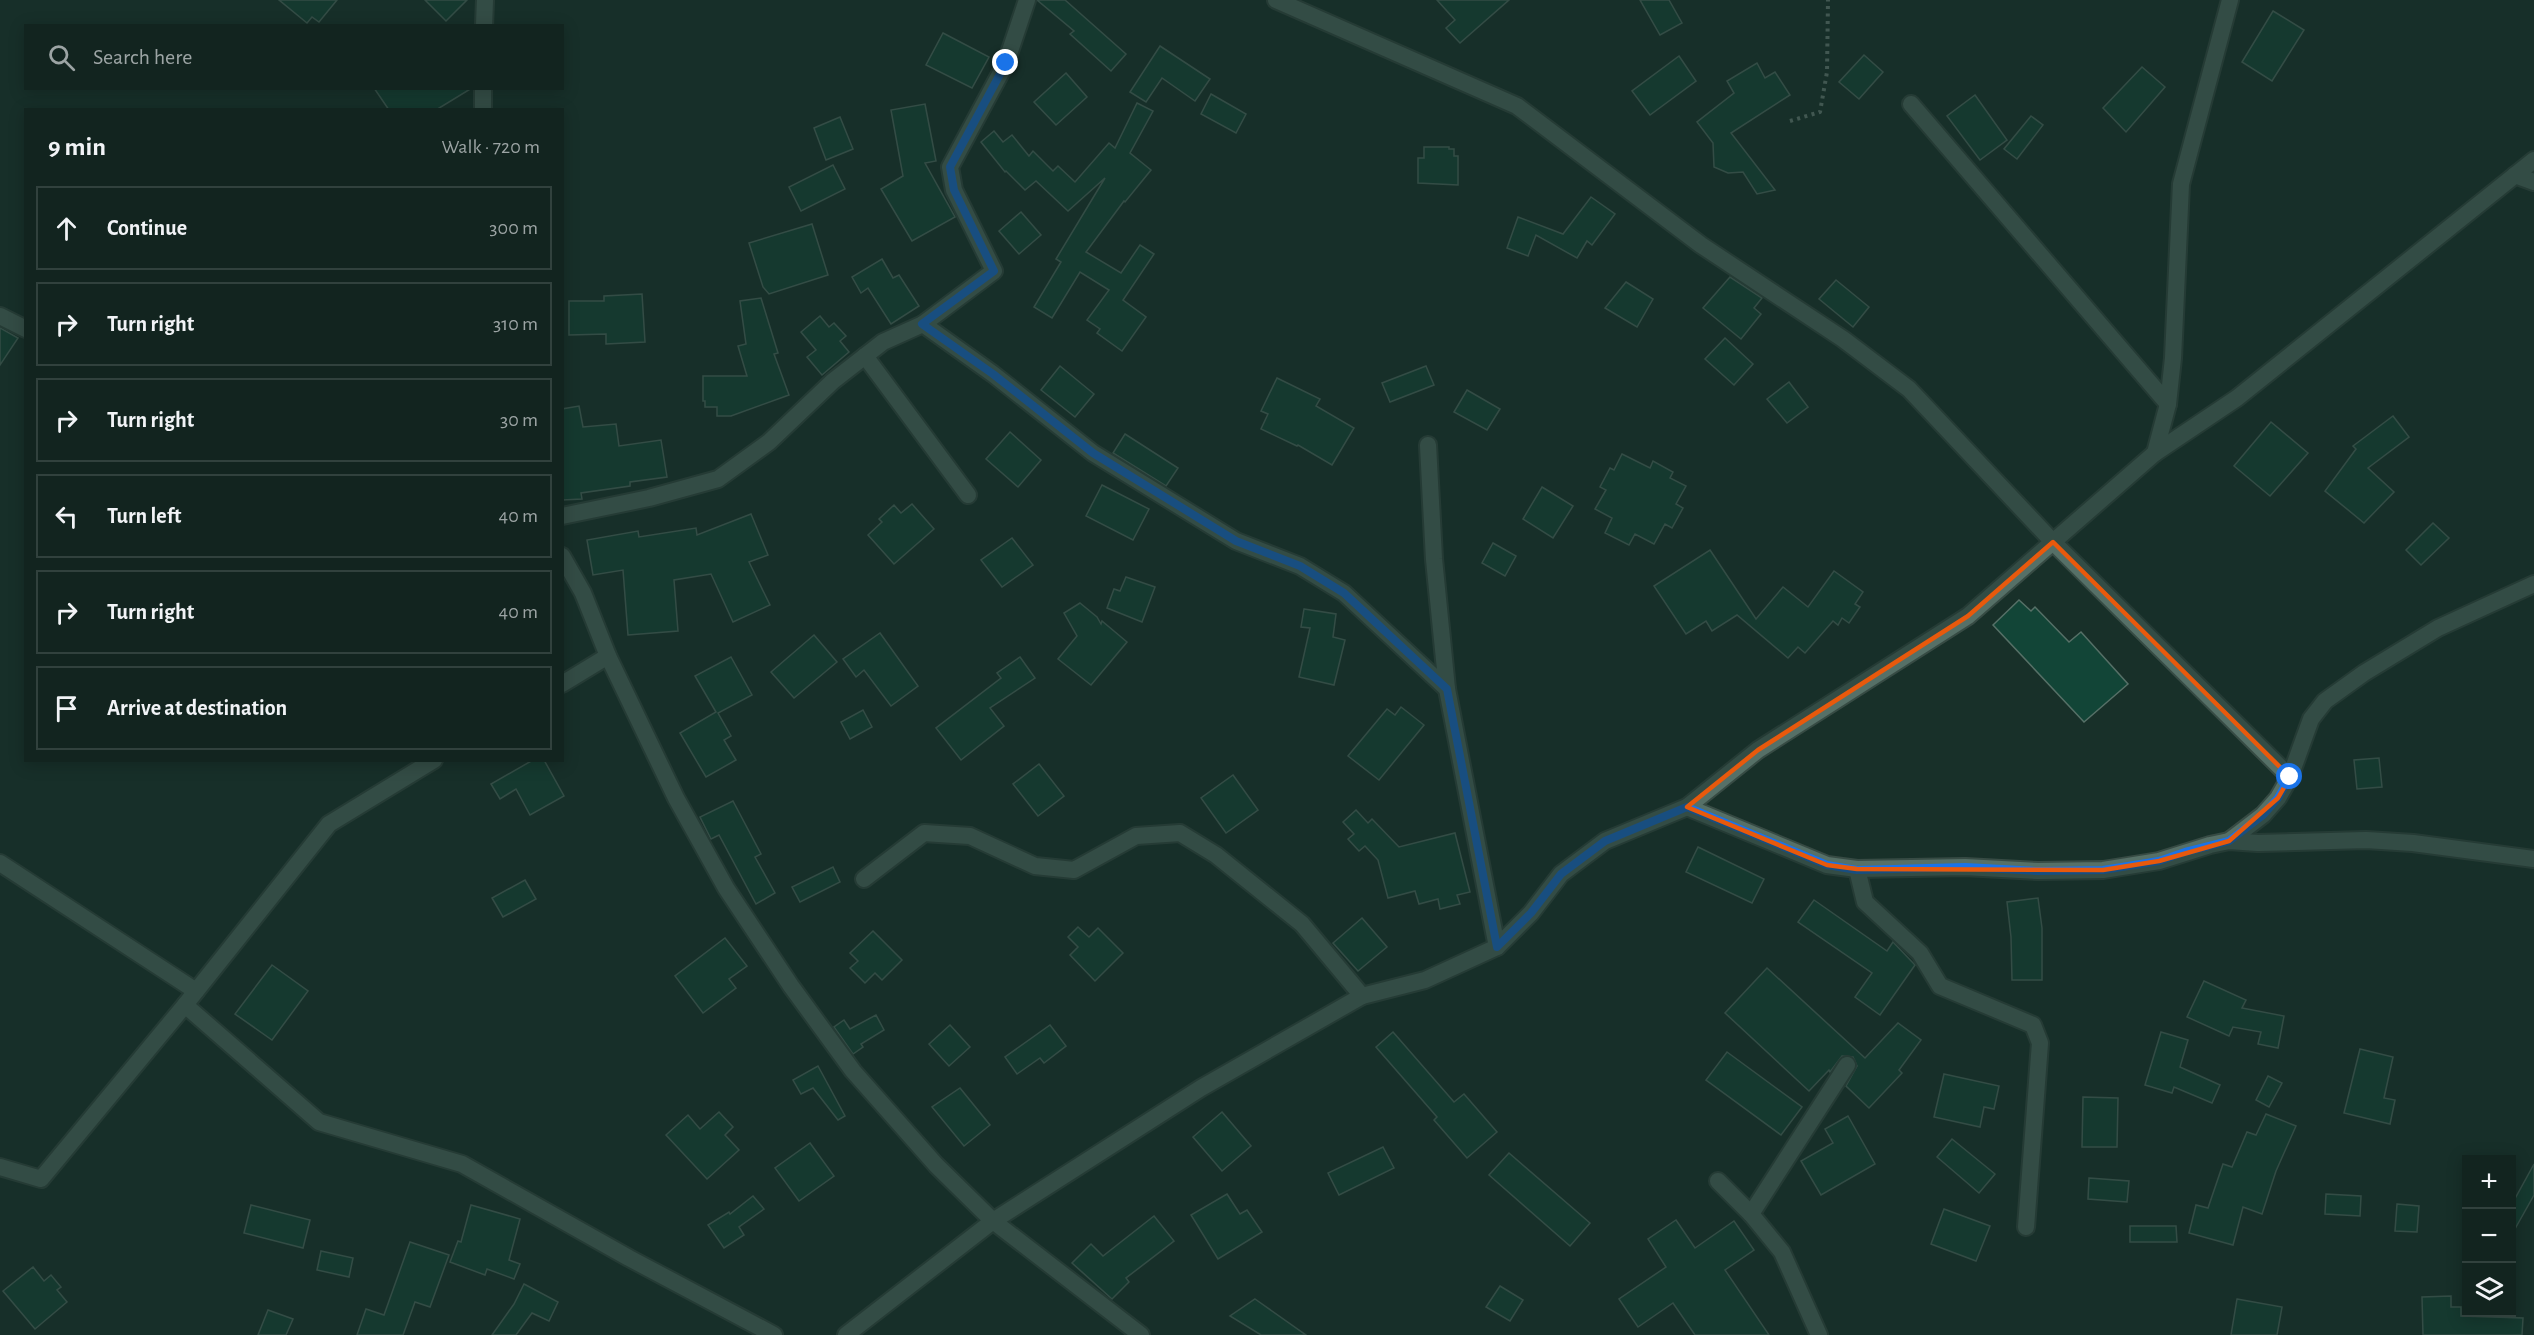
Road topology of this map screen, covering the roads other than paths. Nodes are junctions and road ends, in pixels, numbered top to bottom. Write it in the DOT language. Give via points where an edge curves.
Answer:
graph roads {
  1 [pos="485,0"];
  2 [pos="1027,0"];
  3 [pos="1278,0"];
  4 [pos="2230,0"];
  5 [pos="484,24"];
  6 [pos="483,90"];
  7 [pos="1911,105"];
  8 [pos="483,108"];
  9 [pos="2534,160"];
  10 [pos="2515,175"];
  11 [pos="2534,182"];
  12 [pos="0,316"];
  13 [pos="922,324"];
  14 [pos="24,328"];
  15 [pos="865,356"];
  16 [pos="2168,404"];
  17 [pos="1428,445"];
  18 [pos="2155,453"];
  19 [pos="968,495"];
  20 [pos="564,516"];
  21 [pos="2053,542"];
  22 [pos="564,559"];
  23 [pos="2534,584"];
  24 [pos="608,656"];
  25 [pos="564,683"];
  26 [pos="1447,689"];
  27 [pos="431,762"];
  28 [pos="2290,777"];
  29 [pos="1687,807"];
  30 [pos="2229,841"];
  31 [pos="2534,859"];
  32 [pos="0,863"];
  33 [pos="1857,870"];
  34 [pos="864,879"];
  35 [pos="1497,947"];
  36 [pos="196,991"];
  37 [pos="1362,996"];
  38 [pos="185,1005"];
  39 [pos="1846,1065"];
  40 [pos="0,1167"];
  41 [pos="1718,1181"];
  42 [pos="1751,1214"];
  43 [pos="993,1221"];
  44 [pos="2026,1227"];
  45 [pos="774,1335"];
  46 [pos="846,1335"];
  47 [pos="1141,1335"];
  48 [pos="1819,1335"];
  1 -- 5 [label="street"];
  2 -- 13 [label="street" via="1006,63 950,167 954,190 994,271"];
  3 -- 21 [label="street" via="1517,106 1701,245 1843,339 1909,389"];
  4 -- 16 [label="street" via="2181,184"];
  6 -- 8 [label="street"];
  7 -- 16 [label="street"];
  9 -- 10 [label="street"];
  10 -- 11 [label="street"];
  10 -- 18 [label="street" via="2237,398"];
  12 -- 14 [label="street"];
  13 -- 15 [label="street" via="883,342"];
  13 -- 26 [label="street" via="1093,453 1236,541 1300,566 1344,593"];
  15 -- 19 [label="street"];
  15 -- 20 [label="street" via="769,442 718,479"];
  16 -- 18 [label="street"];
  17 -- 26 [label="street"];
  18 -- 21 [label="street"];
  21 -- 28 [label="street"];
  21 -- 29 [label="street" via="1968,616 1758,750"];
  22 -- 24 [label="street" via="583,592"];
  23 -- 28 [label="street" via="2438,628 2325,701 2310,719"];
  24 -- 25 [label="street"];
  24 -- 43 [label="street" via="676,798 726,888 790,986 853,1071 936,1165"];
  26 -- 35 [label="street"];
  27 -- 36 [label="street" via="329,824"];
  28 -- 30 [label="street" via="2263,815"];
  29 -- 33 [label="street" via="1827,865"];
  29 -- 35 [label="street" via="1605,841 1561,874 1531,913"];
  30 -- 31 [label="street" via="2366,840"];
  30 -- 33 [label="street" via="2159,861 2103,870"];
  32 -- 36 [label="street"];
  33 -- 44 [label="street" via="1865,902 1920,953 1940,986 2033,1025 2040,1043"];
  34 -- 37 [label="street" via="924,833 970,836 1035,866 1074,870 1136,836 1180,833 1216,855 1302,924"];
  35 -- 37 [label="street" via="1425,980"];
  36 -- 38 [label="street"];
  37 -- 43 [label="street" via="1201,1088"];
  38 -- 40 [label="street" via="41,1179"];
  38 -- 45 [label="street" via="318,1122 462,1164"];
  39 -- 42 [label="street"];
  41 -- 42 [label="street"];
  42 -- 48 [label="street" via="1782,1252"];
  43 -- 46 [label="street"];
  43 -- 47 [label="street"];
}
